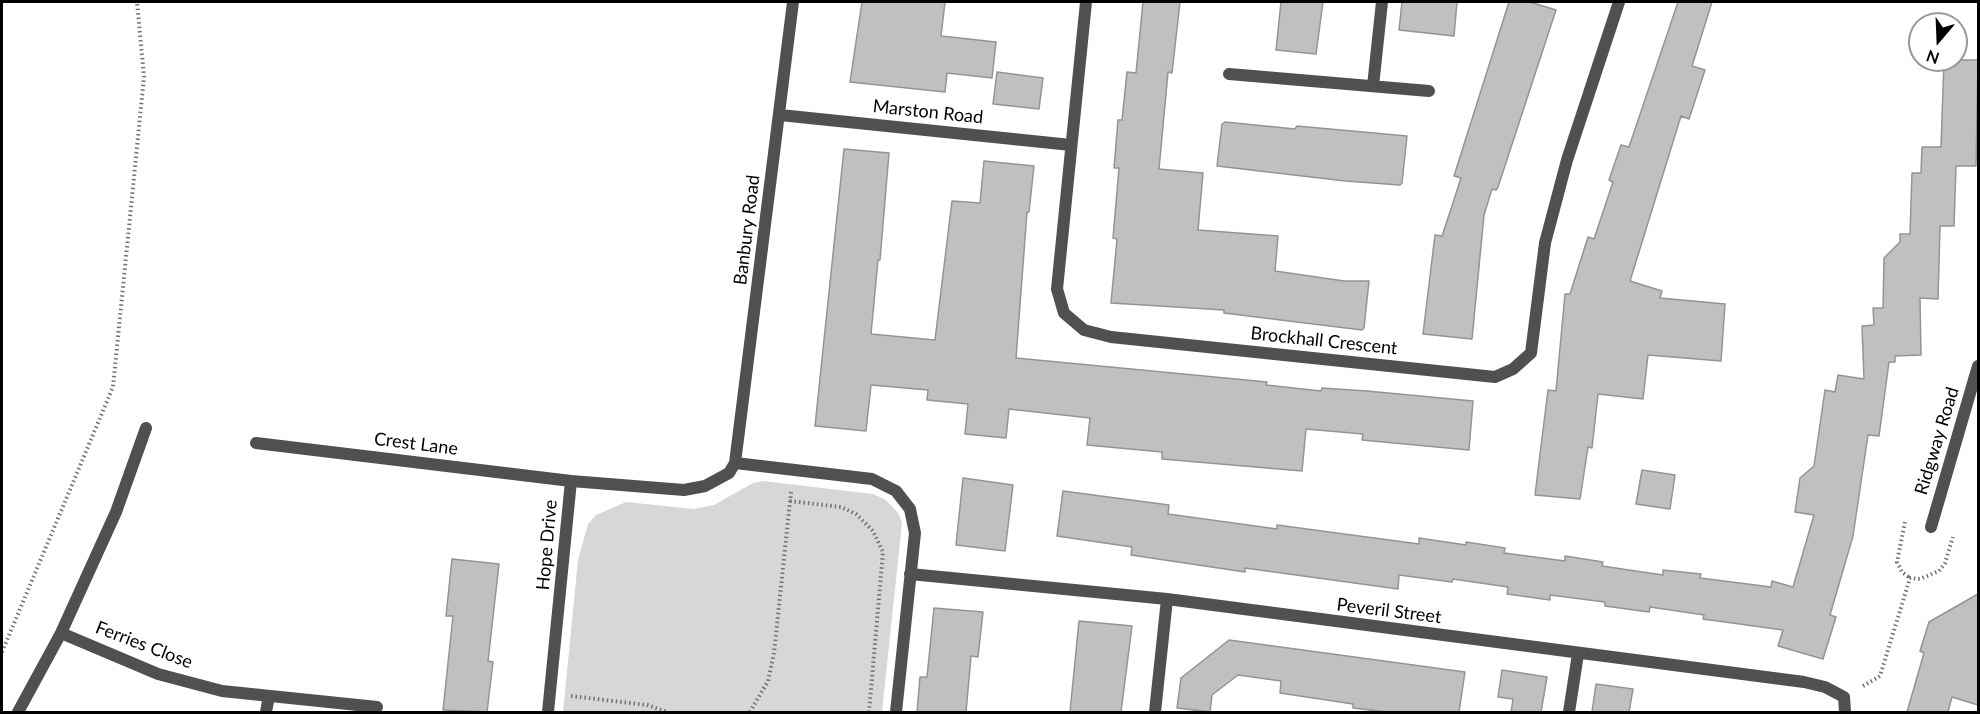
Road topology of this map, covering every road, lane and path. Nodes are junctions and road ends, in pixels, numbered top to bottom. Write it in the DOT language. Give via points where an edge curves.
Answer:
graph roads {
  1 [pos="137,2"];
  2 [pos="793,2"];
  3 [pos="1086,2"];
  4 [pos="1382,2"];
  5 [pos="1619,2"];
  6 [pos="1228,74"];
  7 [pos="1373,86"];
  8 [pos="1429,91"];
  9 [pos="780,115"];
  10 [pos="1071,145"];
  11 [pos="1978,366"];
  12 [pos="146,428"];
  13 [pos="256,443"];
  14 [pos="735,463"];
  15 [pos="793,471"];
  16 [pos="571,481"];
  17 [pos="790,501"];
  18 [pos="1905,522"];
  19 [pos="1930,527"];
  20 [pos="1955,532"];
  21 [pos="910,574"];
  22 [pos="1910,578"];
  23 [pos="1167,599"];
  24 [pos="61,633"];
  25 [pos="2,652"];
  26 [pos="1578,654"];
  27 [pos="551,694"];
  28 [pos="269,696"];
  29 [pos="1844,697"];
  30 [pos="377,707"];
  31 [pos="18,712"];
  32 [pos="266,712"];
  33 [pos="548,712"];
  34 [pos="667,712"];
  35 [pos="750,712"];
  36 [pos="869,712"];
  37 [pos="896,712"];
  38 [pos="1155,712"];
  39 [pos="1569,712"];
  40 [pos="1845,712"];
  1 -- 25 [label="path" via="144,77 112,387"];
  2 -- 9 [label="street, Banbury Road"];
  3 -- 10 [label="street, Brockhall Crescent"];
  4 -- 7 [label="street"];
  5 -- 10 [label="street, Brockhall Crescent" via="1567,160 1545,243 1531,353 1513,369 1495,376 1111,337 1084,330 1064,314 1057,289"];
  6 -- 7 [label="street"];
  7 -- 8 [label="street"];
  9 -- 10 [label="street, Marston Road"];
  9 -- 14 [label="street, Banbury Road"];
  11 -- 19 [label="street, Ridgway Road"];
  12 -- 24 [label="street" via="116,512"];
  13 -- 16 [label="street, Crest Lane"];
  14 -- 15 [label="street"];
  14 -- 16 [label="street, Hope Drive" via="729,473 705,486 684,490"];
  15 -- 17 [label="path"];
  15 -- 21 [label="street" via="858,476 896,491 913,518"];
  16 -- 27 [label="street, Hope Drive"];
  17 -- 35 [label="path" via="774,653 768,681"];
  17 -- 36 [label="path" via="841,507 856,514 873,531 882,552"];
  18 -- 22 [label="path" via="1897,562"];
  20 -- 22 [label="path" via="1938,571 1920,579"];
  21 -- 23 [label="street, Peveril Street"];
  21 -- 37 [label="street"];
  22 -- 29 [label="path" via="1880,676"];
  23 -- 26 [label="street, Peveril Street"];
  23 -- 38 [label="street"];
  24 -- 28 [label="street, Ferries Close" via="158,674 222,691"];
  24 -- 31 [label="street"];
  26 -- 29 [label="street, Peveril Street" via="1804,682"];
  26 -- 39 [label="street"];
  27 -- 33 [label="street, Hope Drive"];
  27 -- 34 [label="path" via="647,705"];
  28 -- 30 [label="street, Ferries Close"];
  28 -- 32 [label="street"];
  29 -- 40 [label="street"];
}
